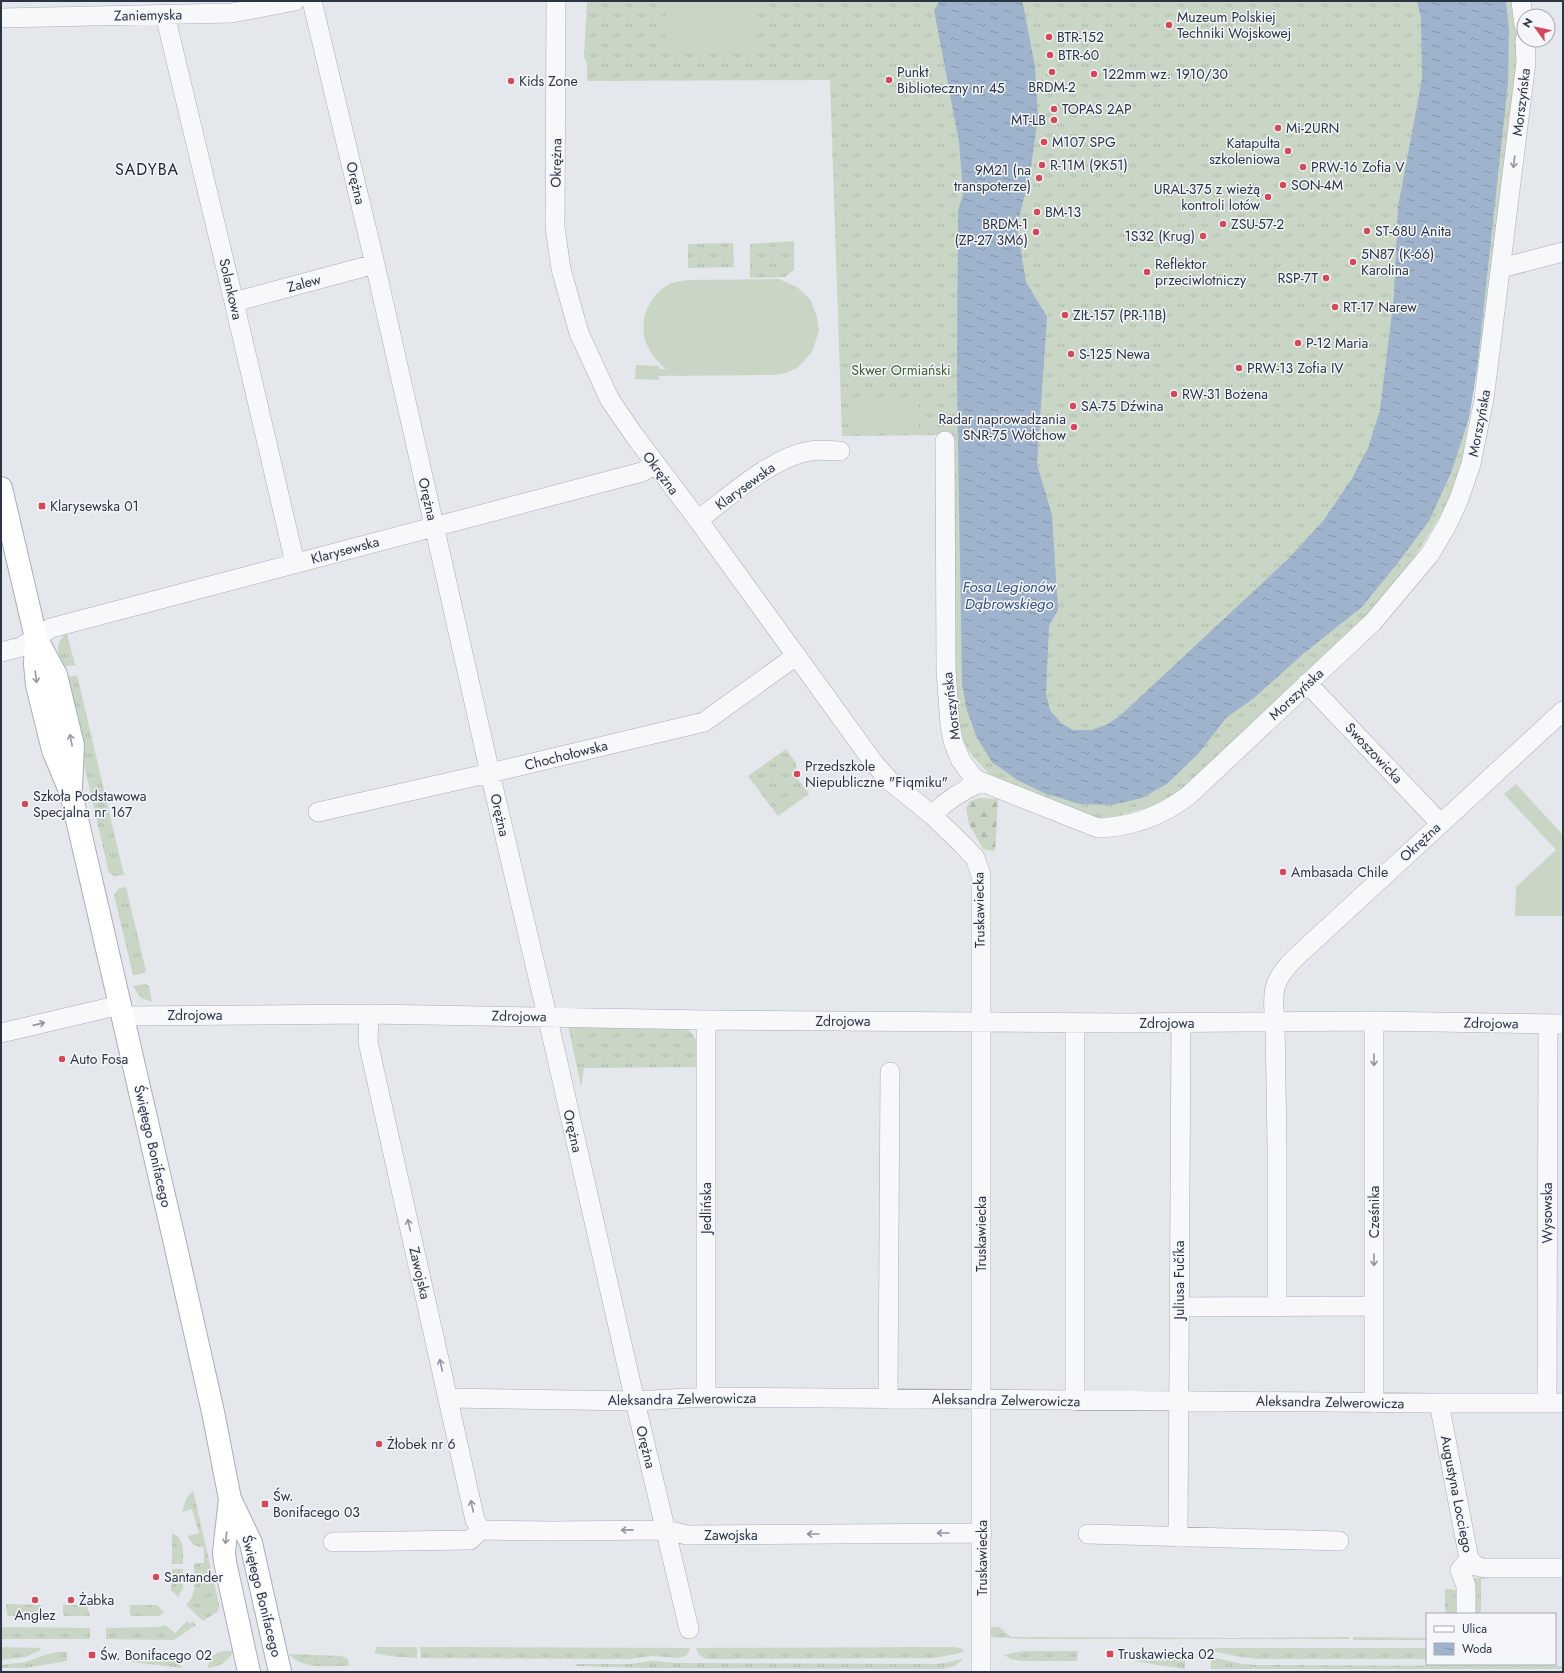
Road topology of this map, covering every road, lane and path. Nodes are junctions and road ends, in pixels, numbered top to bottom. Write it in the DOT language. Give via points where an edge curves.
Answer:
graph roads {
  1 [pos="295,1"];
  2 [pos="312,1"];
  3 [pos="556,1"];
  4 [pos="165,15"];
  5 [pos="1,18"];
  6 [pos="1525,48"];
  7 [pos="1563,252"];
  8 [pos="375,264"];
  9 [pos="1502,268"];
  10 [pos="234,302"];
  11 [pos="945,441"];
  12 [pos="840,451"];
  13 [pos="655,465"];
  14 [pos="1,488"];
  15 [pos="698,520"];
  16 [pos="434,527"];
  17 [pos="295,563"];
  18 [pos="36,638"];
  19 [pos="1,652"];
  20 [pos="796,656"];
  21 [pos="1308,683"];
  22 [pos="1563,711"];
  23 [pos="490,774"];
  24 [pos="982,782"];
  25 [pos="318,812"];
  26 [pos="932,815"];
  27 [pos="1440,824"];
  28 [pos="121,1010"];
  29 [pos="369,1014"];
  30 [pos="547,1016"];
  31 [pos="706,1020"];
  32 [pos="1374,1021"];
  33 [pos="980,1022"];
  34 [pos="1075,1023"];
  35 [pos="1181,1023"];
  36 [pos="1275,1023"];
  37 [pos="1555,1024"];
  38 [pos="1,1033"];
  39 [pos="890,1072"];
  40 [pos="1277,1306"];
  41 [pos="1374,1306"];
  42 [pos="1179,1307"];
  43 [pos="706,1397"];
  44 [pos="449,1398"];
  45 [pos="888,1399"];
  46 [pos="981,1400"];
  47 [pos="1180,1400"];
  48 [pos="634,1401"];
  49 [pos="1075,1401"];
  50 [pos="1555,1402"];
  51 [pos="1374,1403"];
  52 [pos="1440,1403"];
  53 [pos="230,1499"];
  54 [pos="481,1530"];
  55 [pos="666,1530"];
  56 [pos="982,1533"];
  57 [pos="1088,1534"];
  58 [pos="1178,1537"];
  59 [pos="1339,1541"];
  60 [pos="333,1542"];
  61 [pos="1469,1559"];
  62 [pos="1563,1568"];
  63 [pos="1466,1613"];
  64 [pos="689,1629"];
  65 [pos="249,1672"];
  66 [pos="280,1672"];
  67 [pos="981,1672"];
  1 -- 4 [label="street, Zaniemyska" via="232,13"];
  2 -- 8 [label="street, Orężna"];
  3 -- 13 [label="street, Okrężna" via="555,227 561,269 579,333 610,400"];
  4 -- 5 [label="street, Zaniemyska"];
  4 -- 10 [label="street, Solankowa"];
  6 -- 9 [label="street, Morszyńska, one-way" via="1526,62"];
  7 -- 9 [label="street"];
  8 -- 10 [label="street, Zalew"];
  8 -- 16 [label="street, Orężna"];
  9 -- 21 [label="street, Morszyńska" via="1484,399 1471,464 1460,499 1430,554 1393,600"];
  10 -- 17 [label="street, Solankowa"];
  11 -- 24 [label="street, Morszyńska" via="946,671 950,725 960,759 973,777"];
  12 -- 15 [label="street, Klarysewska" via="811,450 773,464"];
  13 -- 15 [label="street, Okrężna"];
  13 -- 16 [label="street, Klarysewska" via="642,472"];
  14 -- 18 [label="street, Świętego Bonifacego"];
  15 -- 20 [label="street, Okrężna"];
  16 -- 17 [label="street, Klarysewska"];
  16 -- 23 [label="street, Orężna"];
  17 -- 18 [label="street, Klarysewska" via="51,628"];
  18 -- 19 [label="street, Klarysewska" via="21,647"];
  18 -- 28 [label="street, Świętego Bonifacego" via="37,685 53,750 71,793"];
  20 -- 23 [label="street, Chochołowska" via="704,722"];
  20 -- 26 [label="street, Okrężna" via="874,763 890,781"];
  21 -- 24 [label="street, Morszyńska" via="1188,796 1172,807 1138,821 1116,827 1098,828"];
  21 -- 27 [label="street, Swoszowicka"];
  22 -- 27 [label="street, Okrężna"];
  23 -- 25 [label="street, Chochołowska"];
  23 -- 30 [label="street, Orężna"];
  24 -- 26 [label="street" via="964,790"];
  26 -- 33 [label="street, Truskawiecka" via="975,858 981,875"];
  27 -- 36 [label="street, Okrężna" via="1284,969 1273,991"];
  28 -- 29 [label="street, Zdrojowa"];
  38 -- 28 [label="street, Zdrojowa, one-way"];
  28 -- 53 [label="street, Świętego Bonifacego" via="213,1412"];
  29 -- 30 [label="street, Zdrojowa"];
  44 -- 29 [label="street, Zawojska, one-way" via="368,1042"];
  30 -- 31 [label="street, Zdrojowa"];
  30 -- 48 [label="street, Orężna"];
  31 -- 33 [label="street, Zdrojowa"];
  31 -- 43 [label="street, Jedlińska"];
  32 -- 36 [label="street, Zdrojowa"];
  32 -- 37 [label="street, Zdrojowa"];
  32 -- 41 [label="street, Cześnika, one-way"];
  33 -- 34 [label="street, Zdrojowa"];
  33 -- 46 [label="street, Truskawiecka"];
  34 -- 35 [label="street, Zdrojowa"];
  34 -- 49 [label="street"];
  35 -- 36 [label="street, Zdrojowa"];
  35 -- 42 [label="street, Juliusa Fučíka"];
  36 -- 40 [label="street, Okrężna"];
  37 -- 50 [label="street, Wysowska"];
  39 -- 45 [label="street"];
  40 -- 41 [label="street"];
  40 -- 42 [label="street"];
  41 -- 51 [label="street, Cześnika"];
  42 -- 47 [label="street, Juliusa Fučíka"];
  43 -- 45 [label="street, Aleksandra Zelwerowicza"];
  43 -- 48 [label="street, Aleksandra Zelwerowicza"];
  44 -- 48 [label="street, Aleksandra Zelwerowicza"];
  54 -- 44 [label="street, Zawojska, one-way" via="475,1520"];
  45 -- 46 [label="street, Aleksandra Zelwerowicza"];
  46 -- 49 [label="street, Aleksandra Zelwerowicza"];
  46 -- 56 [label="street, Truskawiecka"];
  47 -- 49 [label="street, Aleksandra Zelwerowicza"];
  47 -- 51 [label="street, Aleksandra Zelwerowicza"];
  47 -- 58 [label="street, Juliusa Fučíka"];
  48 -- 55 [label="street, Orężna"];
  50 -- 52 [label="street, Aleksandra Zelwerowicza"];
  51 -- 52 [label="street, Aleksandra Zelwerowicza"];
  52 -- 61 [label="street, Augustyna Locciego"];
  53 -- 65 [label="street, Świętego Bonifacego, one-way" via="225,1562"];
  53 -- 66 [label="street, Świętego Bonifacego" via="251,1543"];
  55 -- 54 [label="street, Zawojska, one-way"];
  54 -- 60 [label="street" via="470,1540"];
  56 -- 55 [label="street, Zawojska, one-way" via="687,1535"];
  55 -- 64 [label="street, Orężna"];
  56 -- 67 [label="street, Truskawiecka"];
  57 -- 58 [label="street"];
  58 -- 59 [label="street"];
  61 -- 62 [label="street, Augustyna Locciego" via="1473,1565 1480,1568"];
  61 -- 63 [label="street" via="1460,1570 1466,1586"];
}
